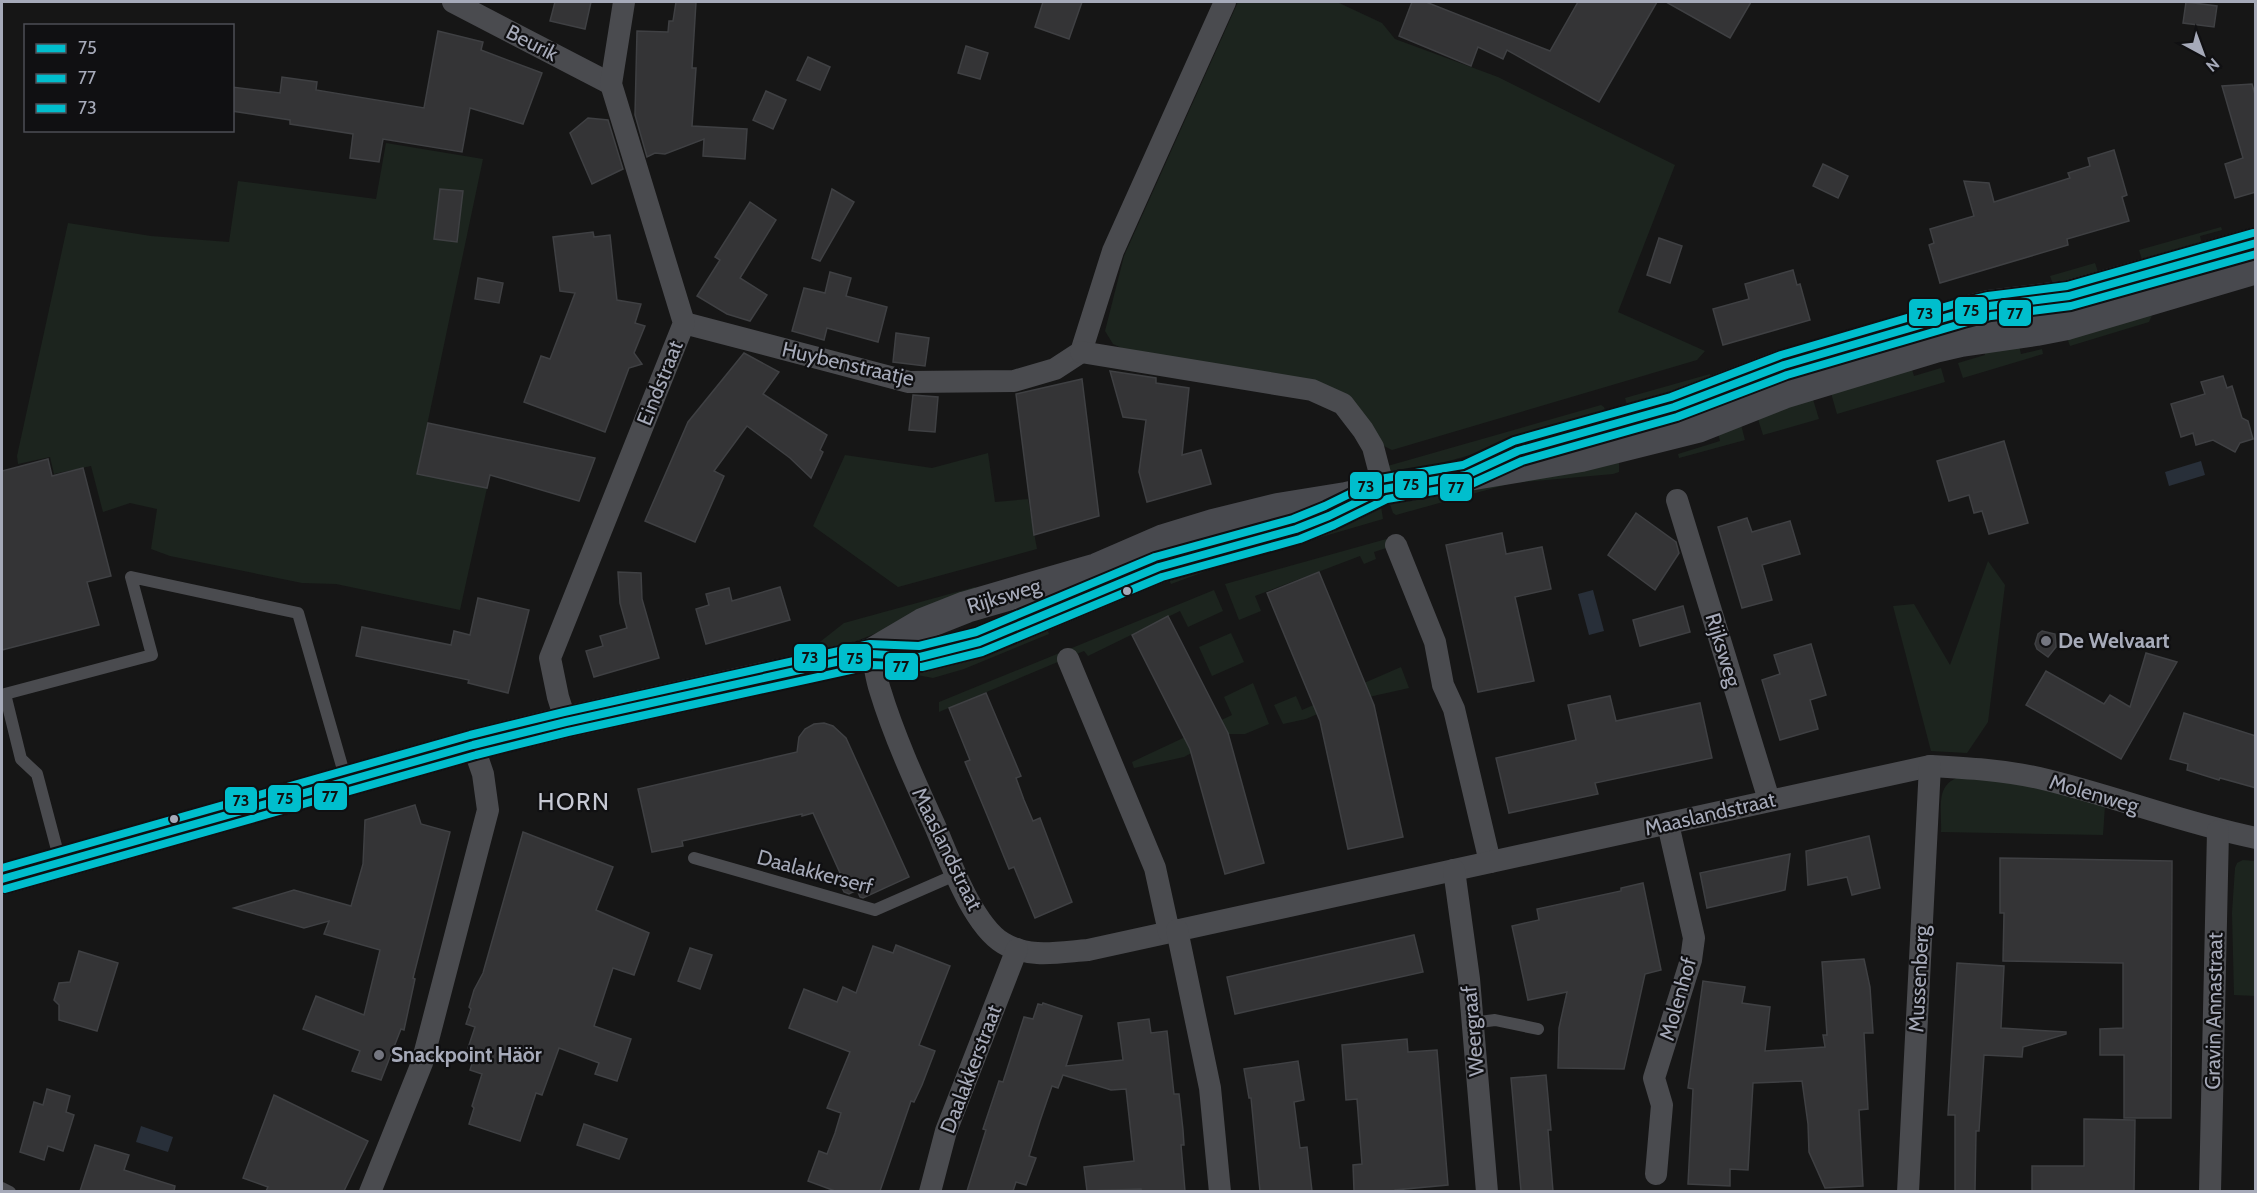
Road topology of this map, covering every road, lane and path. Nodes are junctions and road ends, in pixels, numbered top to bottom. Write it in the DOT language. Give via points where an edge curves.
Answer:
graph roads {
  1 [pos="453,2"];
  2 [pos="624,2"];
  3 [pos="1225,2"];
  4 [pos="610,84"];
  5 [pos="2256,243"];
  6 [pos="2256,268"];
  7 [pos="684,323"];
  8 [pos="1081,351"];
  9 [pos="1466,475"];
  10 [pos="1384,489"];
  11 [pos="1677,500"];
  12 [pos="1396,545"];
  13 [pos="872,654"];
  14 [pos="1068,658"];
  15 [pos="566,722"];
  16 [pos="473,745"];
  17 [pos="1930,766"];
  18 [pos="346,781"];
  19 [pos="1769,800"];
  20 [pos="1668,824"];
  21 [pos="2218,831"];
  22 [pos="2256,838"];
  23 [pos="694,858"];
  24 [pos="60,862"];
  25 [pos="1490,862"];
  26 [pos="1454,870"];
  27 [pos="955,875"];
  28 [pos="2,879"];
  29 [pos="1173,931"];
  30 [pos="1017,949"];
  31 [pos="1472,1023"];
  32 [pos="1538,1029"];
  33 [pos="1656,1174"];
  34 [pos="2,1188"];
  35 [pos="10,1191"];
  36 [pos="370,1191"];
  37 [pos="930,1191"];
  38 [pos="1220,1191"];
  39 [pos="1487,1191"];
  40 [pos="1908,1191"];
  41 [pos="2210,1191"];
  1 -- 4 [label="street, Beurik"];
  2 -- 4 [label="street, Eindstraat"];
  3 -- 8 [label="street" via="1113,251"];
  4 -- 7 [label="street, Eindstraat"];
  5 -- 9 [label="main road, Rijksweg" via="2069,296 1989,306 1884,335 1784,365 1674,407 1518,451"];
  6 -- 9 [label="main road, Rijksweg" via="2067,324 1960,341 1879,363 1783,393 1686,430 1581,456"];
  7 -- 8 [label="street, Huybenstraatje" via="909,382 1014,381 1055,369"];
  7 -- 15 [label="street, Eindstraat" via="550,658"];
  8 -- 10 [label="street" via="1312,390 1343,404 1373,447"];
  9 -- 10 [label="main road, Rijksweg"];
  10 -- 13 [label="main road, Rijksweg" via="1296,529 1159,567 979,642 920,657"];
  11 -- 19 [label="street, Rijksweg"];
  12 -- 25 [label="street" via="1434,642 1443,685 1454,709"];
  13 -- 15 [label="main road, Rijksweg"];
  13 -- 27 [label="street, Maaslandstraat" via="879,689"];
  14 -- 29 [label="street" via="1155,868"];
  15 -- 16 [label="main road, Rijksweg"];
  16 -- 18 [label="main road, Rijksweg"];
  16 -- 36 [label="street" via="483,774 488,810 422,1063"];
  17 -- 19 [label="street, Maaslandstraat"];
  17 -- 21 [label="street, Molenweg" via="1981,768 2039,778"];
  17 -- 40 [label="street, Mussenberg"];
  18 -- 24 [label="main road, Rijksweg"];
  18 -- 24 [label="lane" via="298,613 131,577 152,655 5,693 21,759 37,774"];
  19 -- 20 [label="street, Maaslandstraat"];
  20 -- 25 [label="street, Maaslandstraat"];
  20 -- 33 [label="street, Molenhof" via="1694,938 1691,960 1654,1078 1662,1105"];
  21 -- 22 [label="street, Molenweg"];
  21 -- 41 [label="street, Gravin Annastraat"];
  23 -- 27 [label="lane, Daalakkerserf" via="875,910"];
  24 -- 28 [label="main road, Rijksweg"];
  25 -- 26 [label="street, Maaslandstraat"];
  26 -- 29 [label="street, Maaslandstraat"];
  26 -- 31 [label="street, Weergraaf"];
  27 -- 30 [label="street, Maaslandstraat" via="989,929 1002,942"];
  29 -- 30 [label="street, Maaslandstraat" via="1088,950 1040,954"];
  29 -- 38 [label="street" via="1210,1088"];
  30 -- 37 [label="street, Daalakkerstraat" via="946,1131"];
  31 -- 32 [label="lane" via="1508,1021"];
  31 -- 39 [label="street, Weergraaf"];
  34 -- 35 [label="lane"];
}
